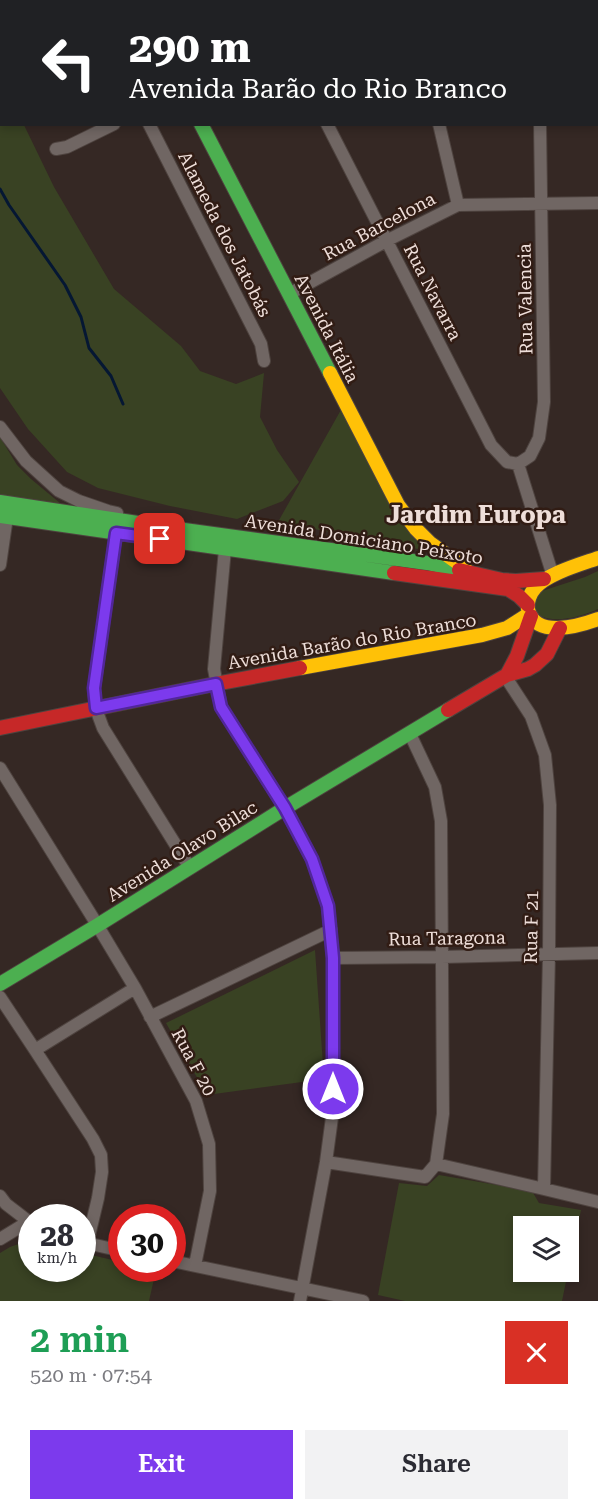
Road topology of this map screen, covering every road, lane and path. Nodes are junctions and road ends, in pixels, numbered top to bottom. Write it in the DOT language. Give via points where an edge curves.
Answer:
graph roads {
  1 [pos="110,126"];
  2 [pos="150,126"];
  3 [pos="202,126"];
  4 [pos="328,126"];
  5 [pos="439,126"];
  6 [pos="540,126"];
  7 [pos="56,149"];
  8 [pos="598,203"];
  9 [pos="541,204"];
  10 [pos="458,205"];
  11 [pos="386,241"];
  12 [pos="289,294"];
  13 [pos="264,362"];
  14 [pos="0,427"];
  15 [pos="518,464"];
  16 [pos="0,502"];
  17 [pos="3,516"];
  18 [pos="184,530"];
  19 [pos="116,533"];
  20 [pos="430,543"];
  21 [pos="225,549"];
  22 [pos="598,558"];
  23 [pos="427,563"];
  24 [pos="0,565"];
  25 [pos="472,572"];
  26 [pos="548,578"];
  27 [pos="529,612"];
  28 [pos="598,619"];
  29 [pos="560,628"];
  30 [pos="506,676"];
  31 [pos="216,684"];
  32 [pos="96,708"];
  33 [pos="0,728"];
  34 [pos="410,734"];
  35 [pos="0,768"];
  36 [pos="285,808"];
  37 [pos="190,868"];
  38 [pos="98,925"];
  39 [pos="331,930"];
  40 [pos="598,953"];
  41 [pos="549,954"];
  42 [pos="442,957"];
  43 [pos="333,958"];
  44 [pos="0,984"];
  45 [pos="135,988"];
  46 [pos="0,997"];
  47 [pos="150,1017"];
  48 [pos="35,1050"];
  49 [pos="326,1162"];
  50 [pos="436,1164"];
  51 [pos="544,1189"];
  52 [pos="0,1196"];
  53 [pos="598,1202"];
  54 [pos="96,1204"];
  55 [pos="18,1214"];
  56 [pos="18,1229"];
  57 [pos="0,1239"];
  58 [pos="186,1263"];
  59 [pos="195,1265"];
  60 [pos="301,1295"];
  61 [pos="363,1301"];
  1 -- 7 [label="street"];
  2 -- 13 [label="street, Alameda dos Jatobás" via="261,344"];
  3 -- 12 [label="street, Avenida Itália"];
  4 -- 11 [label="street, Rua Navarra"];
  5 -- 10 [label="street"];
  6 -- 9 [label="street, Rua Valencia"];
  8 -- 9 [label="street, Rua Barcelona"];
  9 -- 10 [label="street, Rua Barcelona"];
  9 -- 15 [label="street, Rua Valencia" via="544,402 539,438 530,456"];
  10 -- 11 [label="street, Rua Barcelona"];
  11 -- 12 [label="street, Rua Barcelona"];
  11 -- 15 [label="street, Rua Navarra" via="491,445 507,462"];
  12 -- 20 [label="street, Avenida Itália" via="398,505"];
  14 -- 18 [label="street" via="26,461 59,491 108,511 171,522"];
  15 -- 26 [label="street"];
  16 -- 18 [label="street, Avenida Domiciano Peixoto"];
  17 -- 19 [label="street, Avenida Domiciano Peixoto"];
  17 -- 24 [label="street"];
  18 -- 23 [label="street, Avenida Domiciano Peixoto"];
  19 -- 21 [label="street, Avenida Domiciano Peixoto"];
  19 -- 32 [label="street" via="94,688"];
  20 -- 23 [label="street" via="432,554"];
  20 -- 25 [label="street, Avenida Itália"];
  21 -- 27 [label="street, Avenida Domiciano Peixoto" via="507,589 519,596"];
  21 -- 31 [label="street"];
  22 -- 26 [label="street, Avenida Domiciano Peixoto"];
  23 -- 25 [label="street, Avenida Domiciano Peixoto"];
  25 -- 26 [label="street, Avenida Domiciano Peixoto" via="509,581"];
  26 -- 27 [label="street" via="534,587"];
  27 -- 29 [label="street, Avenida Domiciano Peixoto" via="539,624"];
  27 -- 30 [label="street" via="517,656"];
  27 -- 31 [label="street, Avenida Barão do Rio Branco" via="507,628 482,636"];
  28 -- 29 [label="street"];
  29 -- 30 [label="street, Avenida Olavo Bilac" via="543,659"];
  30 -- 34 [label="street, Avenida Olavo Bilac"];
  30 -- 41 [label="street, Rua F 21" via="531,716 545,755 550,805"];
  31 -- 32 [label="street, Avenida Barão do Rio Branco"];
  31 -- 36 [label="street" via="221,707"];
  32 -- 33 [label="street, Avenida Barão do Rio Branco"];
  32 -- 37 [label="street" via="103,728"];
  34 -- 36 [label="street, Avenida Olavo Bilac"];
  34 -- 42 [label="street" via="435,787 441,821"];
  35 -- 38 [label="street, Rua F 20"];
  36 -- 37 [label="street, Avenida Olavo Bilac"];
  36 -- 39 [label="street" via="312,859 328,906"];
  37 -- 38 [label="street, Avenida Olavo Bilac"];
  38 -- 44 [label="street, Avenida Olavo Bilac"];
  38 -- 45 [label="street, Rua F 20"];
  39 -- 43 [label="street"];
  39 -- 47 [label="street, Rua F 20"];
  40 -- 41 [label="street, Rua Taragona"];
  41 -- 42 [label="street, Rua Taragona"];
  41 -- 51 [label="street, Rua F 21"];
  42 -- 43 [label="street, Rua Taragona"];
  42 -- 50 [label="street" via="443,1114"];
  43 -- 49 [label="street" via="333,1110"];
  45 -- 47 [label="street, Rua F 20"];
  45 -- 48 [label="street"];
  46 -- 48 [label="street"];
  47 -- 59 [label="street, Rua F 20" via="196,1101 208,1144 210,1191"];
  48 -- 54 [label="street" via="101,1155"];
  49 -- 50 [label="street" via="425,1177"];
  49 -- 60 [label="street"];
  50 -- 51 [label="street"];
  51 -- 53 [label="street"];
  52 -- 55 [label="street"];
  56 -- 57 [label="street"];
  58 -- 59 [label="street"];
  59 -- 60 [label="street"];
  60 -- 61 [label="street"];
}
